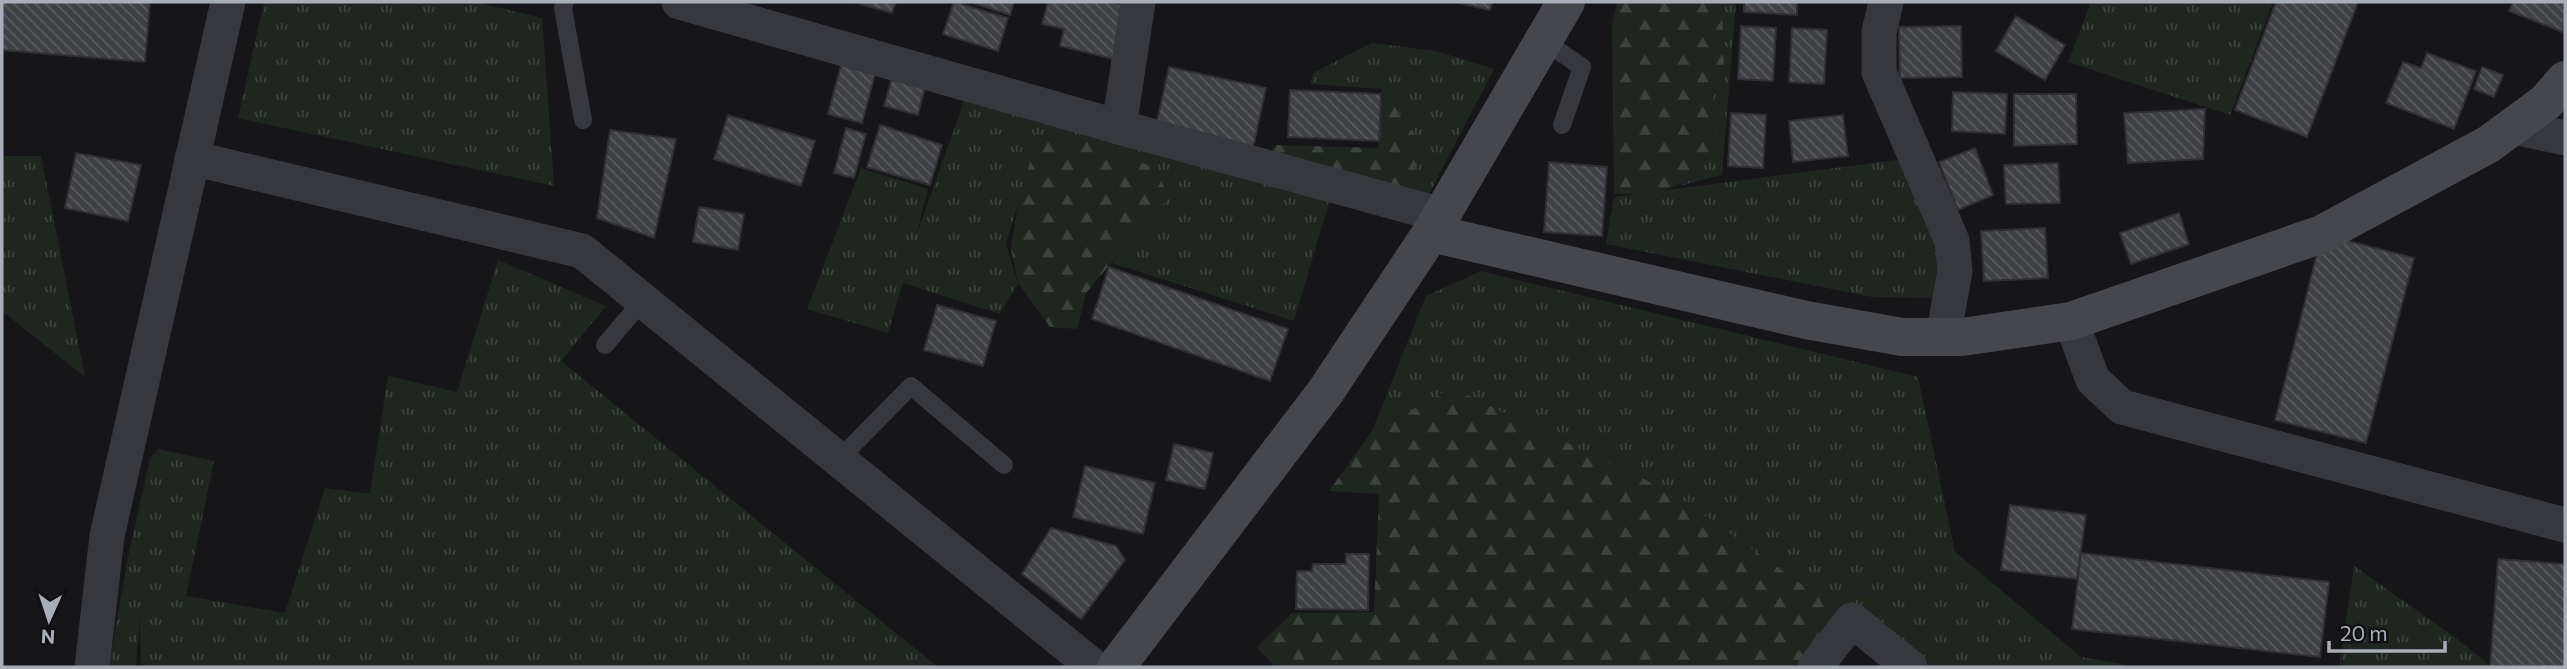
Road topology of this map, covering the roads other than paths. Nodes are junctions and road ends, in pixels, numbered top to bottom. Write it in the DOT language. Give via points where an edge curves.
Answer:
graph roads {
  1 [pos="228,2"];
  2 [pos="565,2"];
  3 [pos="679,2"];
  4 [pos="1138,2"];
  5 [pos="1566,2"];
  6 [pos="1886,2"];
  7 [pos="1544,41"];
  8 [pos="2565,80"];
  9 [pos="583,120"];
  10 [pos="1562,125"];
  11 [pos="1119,127"];
  12 [pos="2513,127"];
  13 [pos="2565,138"];
  14 [pos="192,158"];
  15 [pos="1436,224"];
  16 [pos="643,300"];
  17 [pos="2071,321"];
  18 [pos="1943,337"];
  19 [pos="605,345"];
  20 [pos="839,459"];
  21 [pos="1004,465"];
  22 [pos="2565,525"];
  23 [pos="92,667"];
  24 [pos="1094,667"];
  25 [pos="1116,667"];
  26 [pos="1815,667"];
  27 [pos="1910,667"];
  1 -- 14 [label="street"];
  2 -- 9 [label="lane"];
  3 -- 11 [label="street"];
  4 -- 11 [label="street"];
  5 -- 7 [label="street"];
  6 -- 18 [label="street" via="1879,32 1879,72 1952,241 1955,271"];
  7 -- 10 [label="lane" via="1582,67"];
  7 -- 15 [label="street"];
  8 -- 12 [label="street" via="2546,102"];
  11 -- 15 [label="street"];
  12 -- 13 [label="street"];
  12 -- 17 [label="street" via="2490,144 2322,234"];
  14 -- 16 [label="street" via="582,251"];
  14 -- 23 [label="street" via="107,536"];
  15 -- 18 [label="street" via="1806,320 1902,337"];
  15 -- 25 [label="street" via="1326,391"];
  16 -- 19 [label="lane"];
  16 -- 20 [label="street"];
  17 -- 18 [label="street"];
  17 -- 22 [label="street" via="2093,380 2122,407"];
  20 -- 21 [label="lane" via="911,386"];
  20 -- 24 [label="street"];
  26 -- 27 [label="street" via="1852,620"];
}
